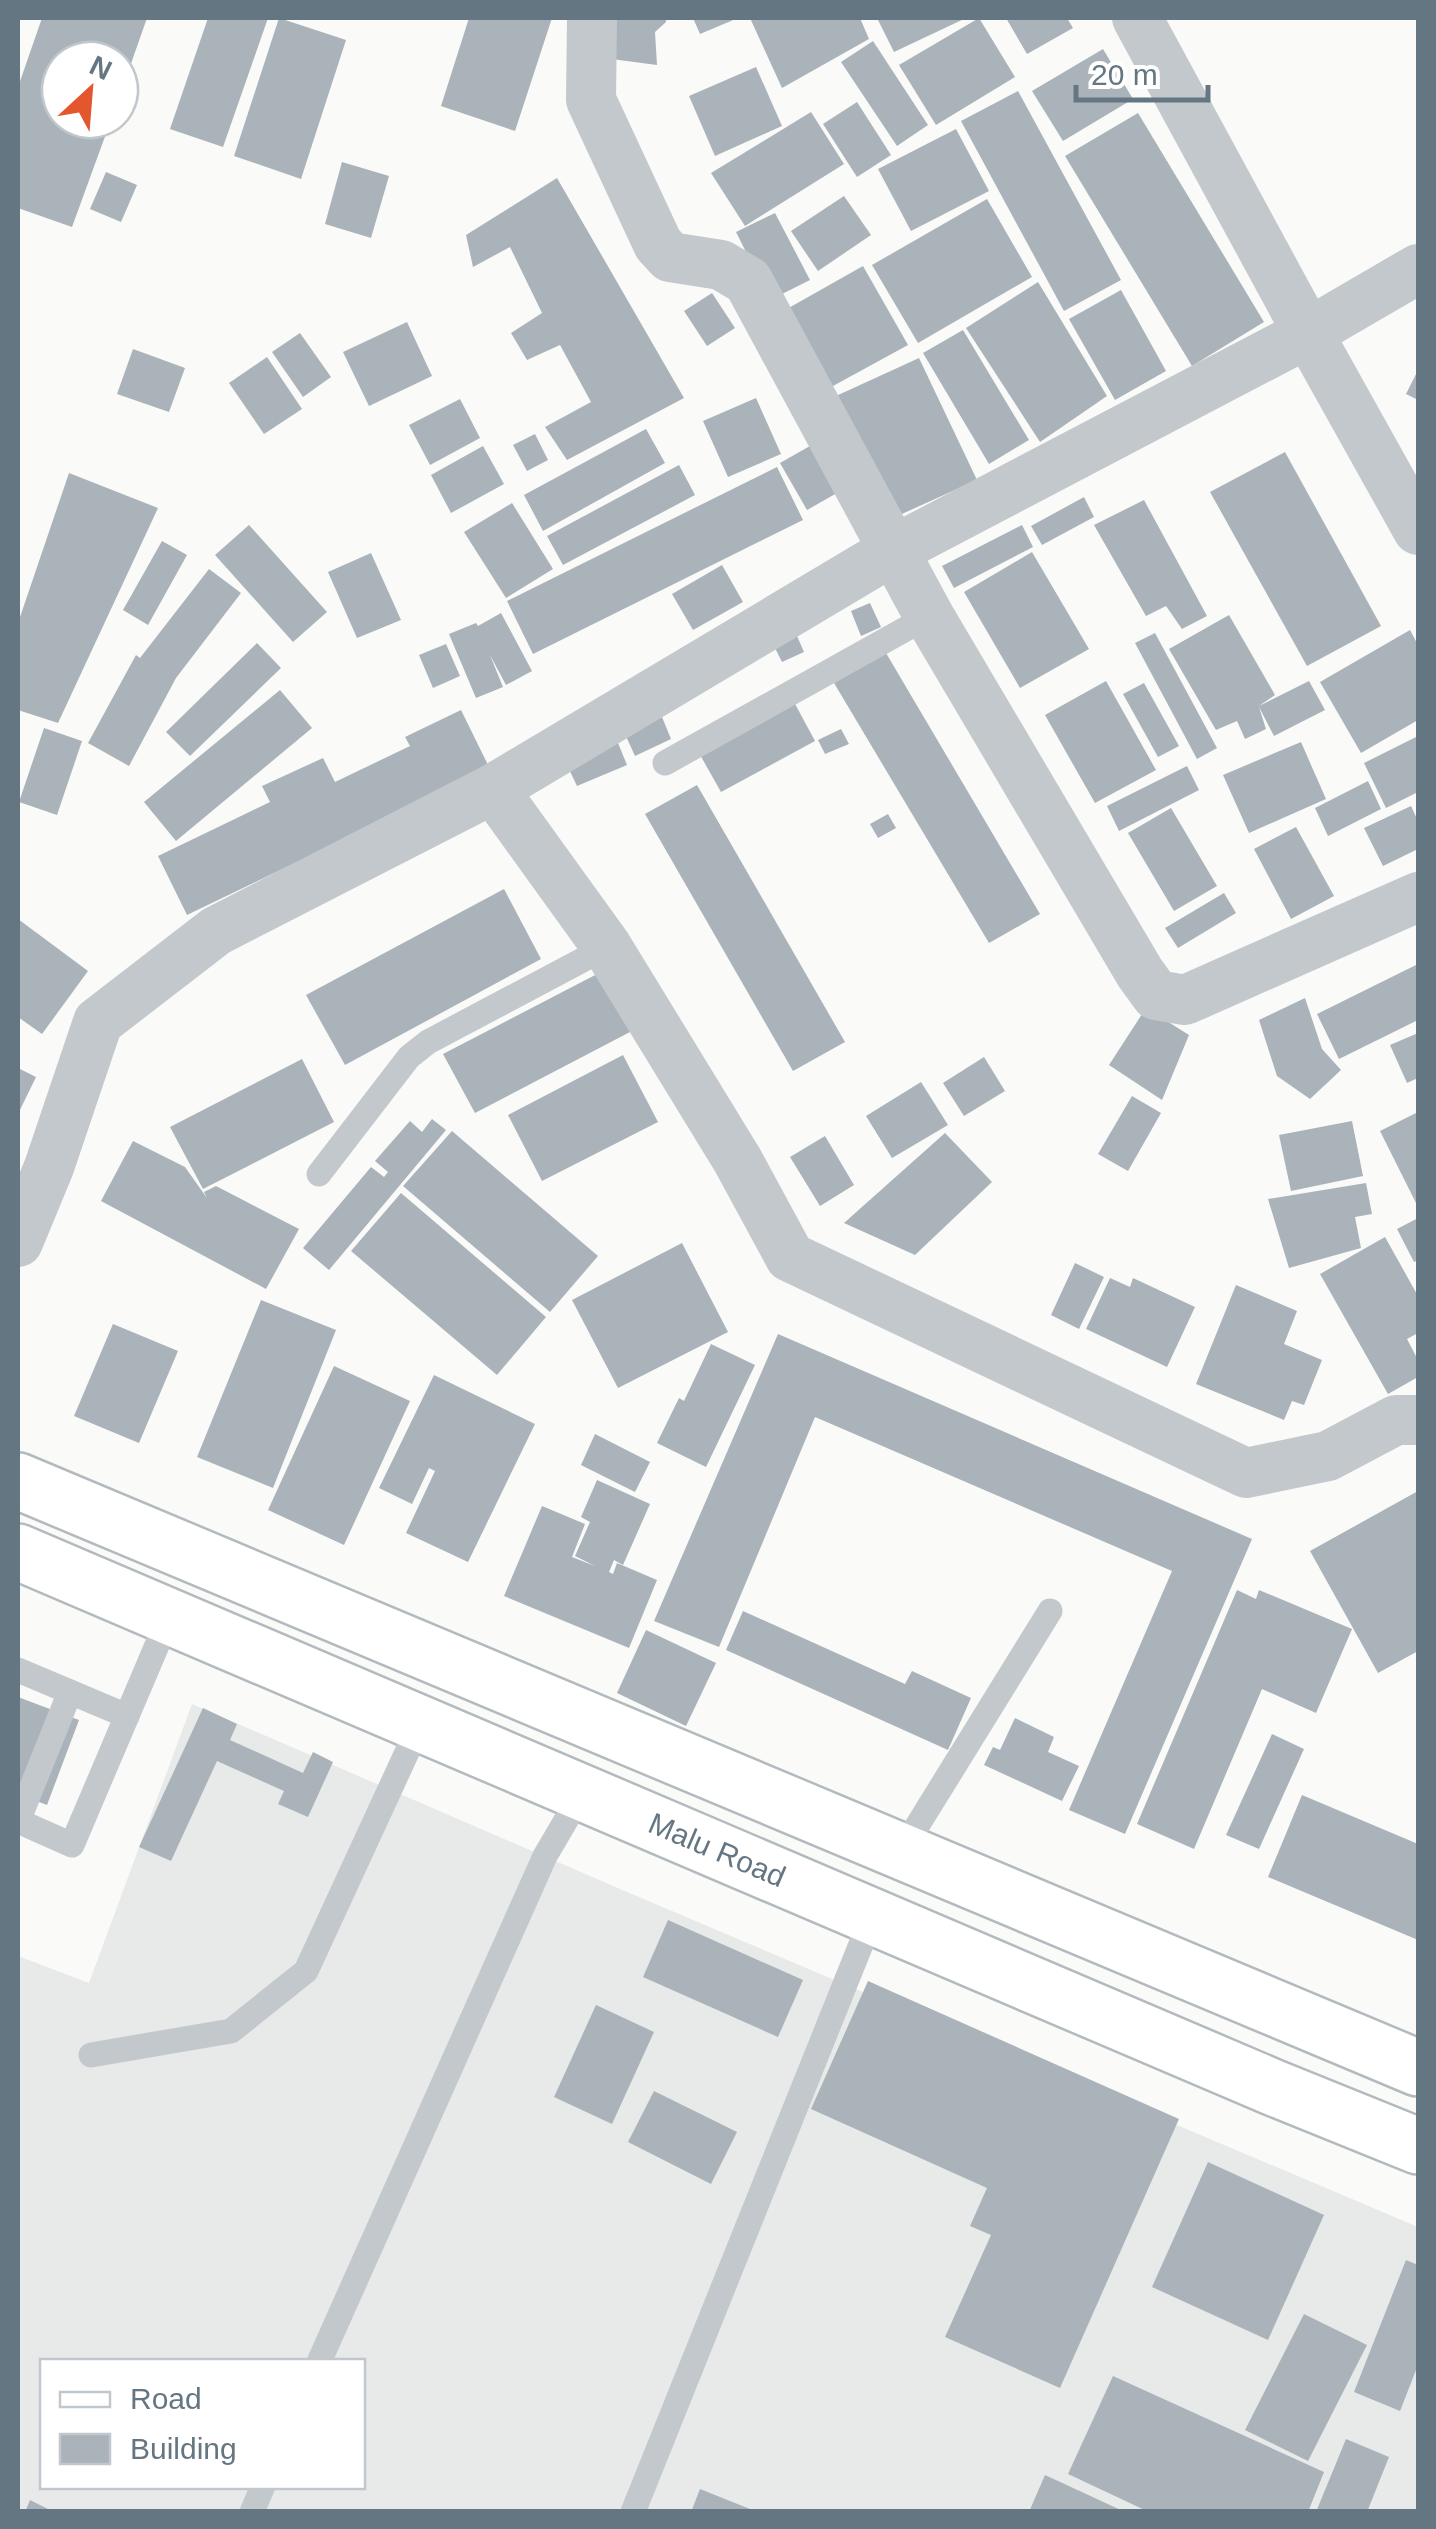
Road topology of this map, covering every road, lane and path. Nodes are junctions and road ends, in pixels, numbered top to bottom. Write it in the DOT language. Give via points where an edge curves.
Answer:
graph roads {
  1 [pos="592,18"];
  2 [pos="1137,18"];
  3 [pos="1418,269"];
  4 [pos="1308,333"];
  5 [pos="1418,530"];
  6 [pos="894,550"];
  7 [pos="929,616"];
  8 [pos="664,763"];
  9 [pos="493,790"];
  10 [pos="1418,897"];
  11 [pos="606,947"];
  12 [pos="320,1174"];
  13 [pos="18,1242"];
  14 [pos="1418,1420"];
  15 [pos="18,1481"];
  16 [pos="18,1552"];
  17 [pos="1050,1611"];
  18 [pos="169,1617"];
  19 [pos="18,1670"];
  20 [pos="70,1692"];
  21 [pos="127,1716"];
  22 [pos="420,1724"];
  23 [pos="582,1793"];
  24 [pos="18,1821"];
  25 [pos="901,1852"];
  26 [pos="872,1917"];
  27 [pos="91,2055"];
  28 [pos="1418,2068"];
  29 [pos="1418,2146"];
  30 [pos="320,2359"];
  31 [pos="633,2512"];
  1 -- 6 [label="street" via="591,100 658,244 670,257 721,265 748,281"];
  2 -- 4 [label="street"];
  3 -- 4 [label="street"];
  4 -- 5 [label="street"];
  4 -- 6 [label="street"];
  6 -- 7 [label="street"];
  6 -- 9 [label="street"];
  7 -- 8 [label="lane"];
  7 -- 10 [label="street" via="1156,995 1185,1000"];
  9 -- 11 [label="street"];
  9 -- 13 [label="street" via="216,932 98,1022"];
  11 -- 12 [label="lane" via="409,1057"];
  11 -- 14 [label="street" via="790,1258 1246,1473 1328,1456 1396,1420"];
  15 -- 25 [label="main road"];
  16 -- 18 [label="main road, Malu Road"];
  17 -- 25 [label="lane"];
  18 -- 21 [label="lane"];
  18 -- 22 [label="main road, Malu Road"];
  19 -- 20 [label="lane"];
  20 -- 21 [label="lane"];
  20 -- 24 [label="lane"];
  21 -- 24 [label="lane" via="72,1845"];
  22 -- 23 [label="main road, Malu Road"];
  22 -- 27 [label="lane" via="306,1971 231,2031"];
  23 -- 26 [label="main road, Malu Road"];
  23 -- 30 [label="lane" via="545,1856"];
  25 -- 28 [label="main road"];
  26 -- 29 [label="main road, Malu Road"];
  26 -- 31 [label="lane"];
}
